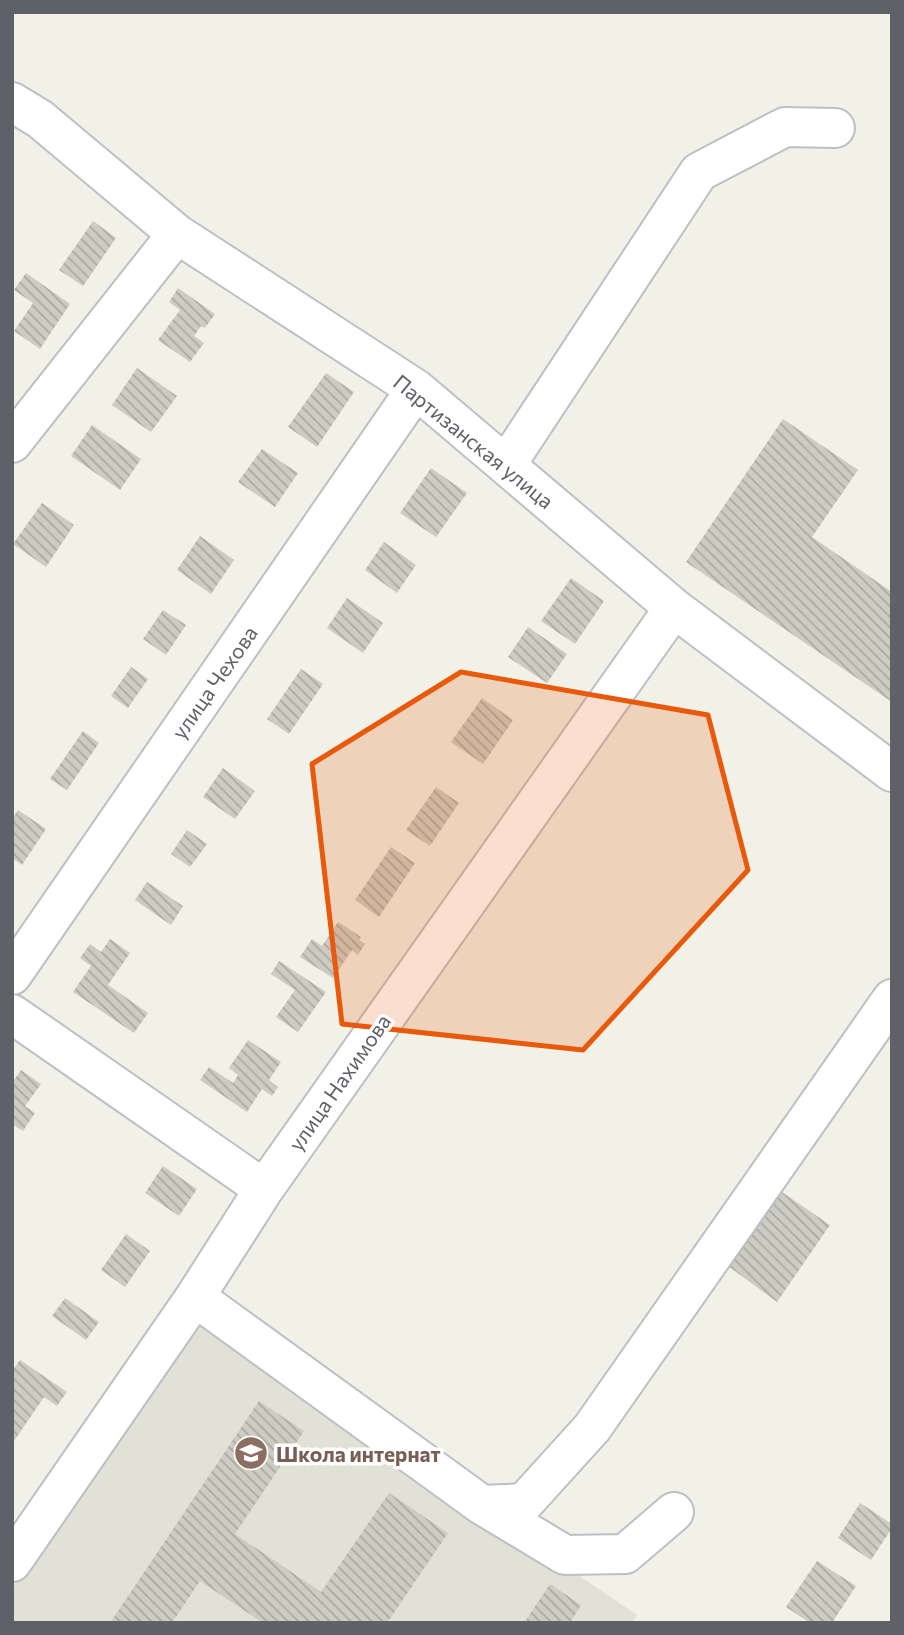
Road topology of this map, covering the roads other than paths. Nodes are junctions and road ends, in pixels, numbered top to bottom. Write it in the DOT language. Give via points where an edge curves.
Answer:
graph roads {
  1 [pos="12,102"];
  2 [pos="835,128"];
  3 [pos="177,234"];
  4 [pos="416,389"];
  5 [pos="12,443"];
  6 [pos="506,465"];
  7 [pos="674,608"];
  8 [pos="892,772"];
  9 [pos="12,975"];
  10 [pos="892,999"];
  11 [pos="12,1014"];
  12 [pos="264,1189"];
  13 [pos="195,1297"];
  14 [pos="482,1505"];
  15 [pos="674,1511"];
  16 [pos="12,1562"];
  1 -- 3 [label="street, Партизанская улица" via="40,119"];
  2 -- 6 [label="street" via="785,127 699,172"];
  3 -- 4 [label="street, Партизанская улица"];
  3 -- 5 [label="street"];
  4 -- 6 [label="street, Партизанская улица"];
  4 -- 9 [label="street, улица Чехова"];
  6 -- 7 [label="street, Партизанская улица"];
  7 -- 8 [label="street, Партизанская улица"];
  7 -- 12 [label="street, улица Нахимова"];
  10 -- 14 [label="street" via="592,1428 524,1503"];
  11 -- 12 [label="street"];
  12 -- 13 [label="street, улица Нахимова"];
  13 -- 14 [label="street"];
  13 -- 16 [label="street, улица Нахимова"];
  14 -- 15 [label="street" via="565,1556 625,1554"];
}
